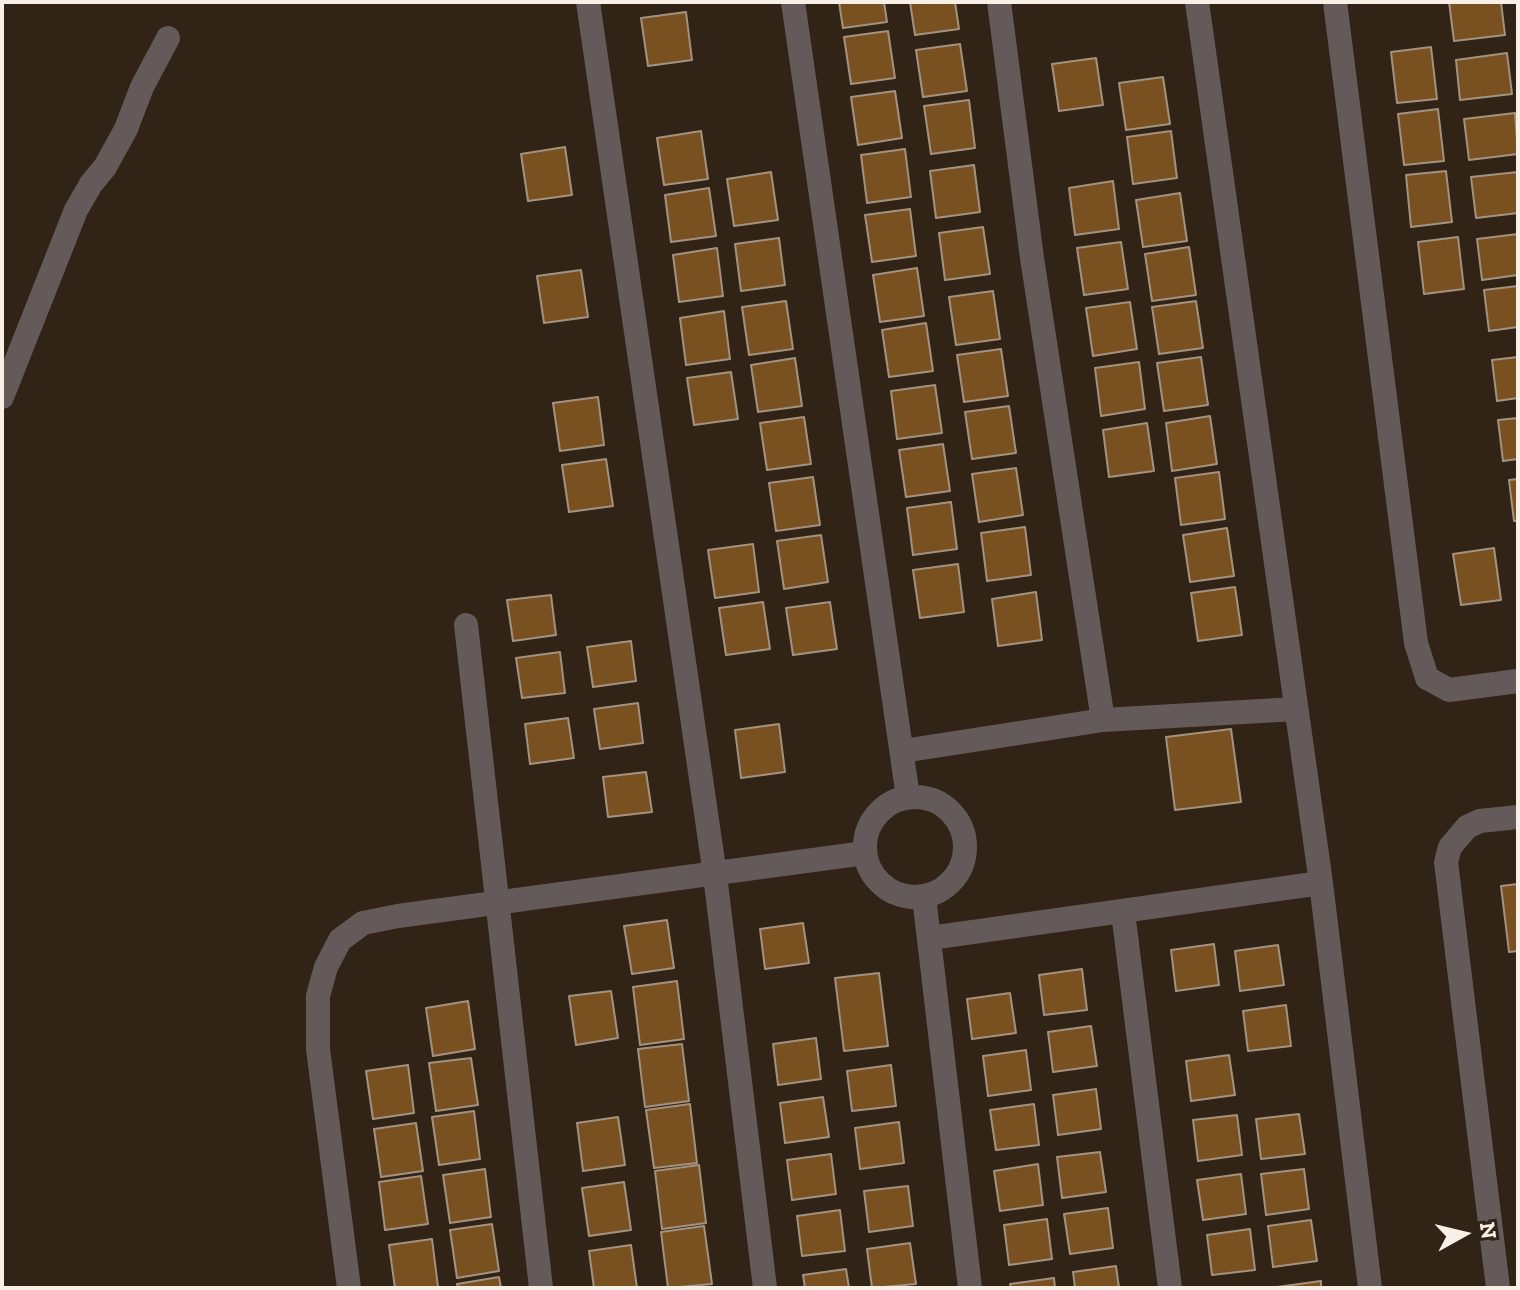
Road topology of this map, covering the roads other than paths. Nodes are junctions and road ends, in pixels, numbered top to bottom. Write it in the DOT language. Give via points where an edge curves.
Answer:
graph roads {
  1 [pos="588,2"];
  2 [pos="793,2"];
  3 [pos="999,2"];
  4 [pos="1197,2"];
  5 [pos="1335,2"];
  6 [pos="168,38"];
  7 [pos="2,397"];
  8 [pos="466,625"];
  9 [pos="1518,681"];
  10 [pos="1296,709"];
  11 [pos="1103,720"];
  12 [pos="903,751"];
  13 [pos="908,797"];
  14 [pos="1518,817"];
  15 [pos="865,853"];
  16 [pos="715,875"];
  17 [pos="1321,883"];
  18 [pos="924,897"];
  19 [pos="498,903"];
  20 [pos="1123,912"];
  21 [pos="930,938"];
  22 [pos="349,1288"];
  23 [pos="541,1288"];
  24 [pos="765,1288"];
  25 [pos="970,1288"];
  26 [pos="1170,1288"];
  27 [pos="1370,1288"];
  28 [pos="1498,1288"];
  1 -- 16 [label="street"];
  2 -- 12 [label="street"];
  3 -- 11 [label="street" via="1032,258"];
  4 -- 10 [label="street"];
  5 -- 9 [label="street" via="1416,643 1427,678 1449,690"];
  6 -- 7 [label="street" via="126,129 76,210"];
  8 -- 19 [label="street"];
  10 -- 11 [label="street"];
  10 -- 17 [label="street"];
  11 -- 12 [label="street"];
  12 -- 13 [label="street"];
  13 -- 15 [label="street" via="875,817"];
  13 -- 18 [label="street" via="945,806 965,840 956,877"];
  14 -- 28 [label="street" via="1467,827 1450,847 1446,862"];
  15 -- 16 [label="street"];
  15 -- 18 [label="street" via="875,875 892,892"];
  16 -- 19 [label="street"];
  16 -- 24 [label="street"];
  17 -- 20 [label="street"];
  17 -- 27 [label="street"];
  18 -- 21 [label="street"];
  19 -- 22 [label="street" via="363,923 340,940 326,967 318,996 318,1049"];
  19 -- 23 [label="street"];
  20 -- 21 [label="street"];
  20 -- 26 [label="street"];
  21 -- 25 [label="street"];
}
